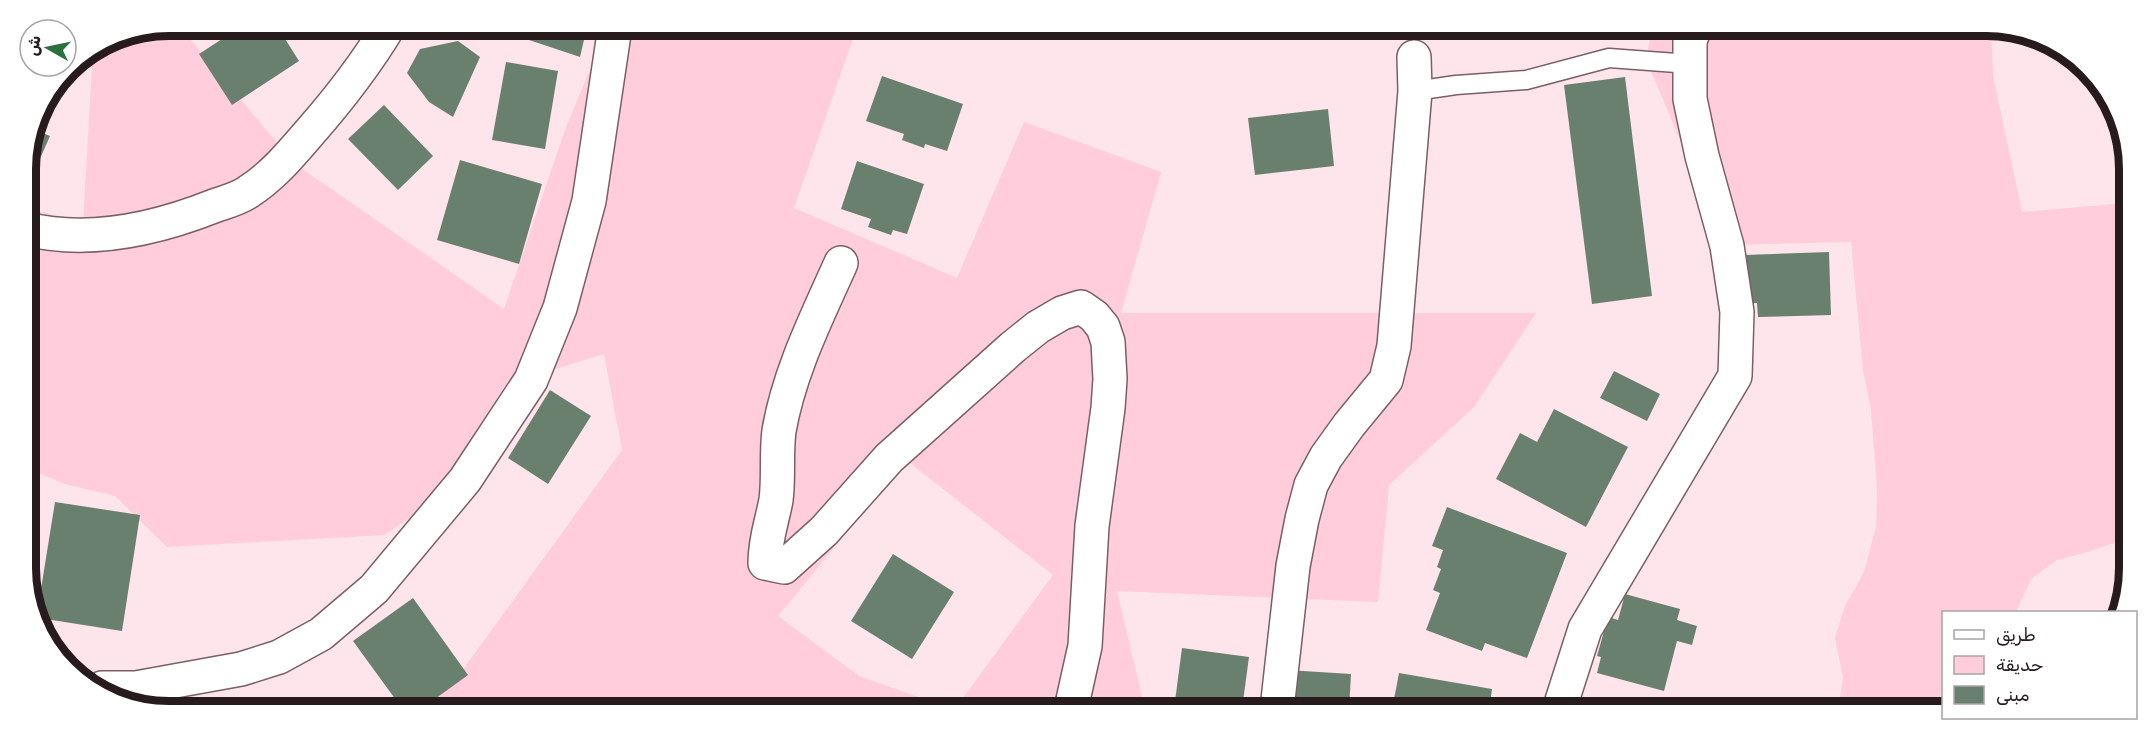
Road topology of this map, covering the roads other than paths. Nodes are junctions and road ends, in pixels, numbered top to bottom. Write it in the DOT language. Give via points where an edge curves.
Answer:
graph roads {
  1 [pos="383,36"];
  2 [pos="614,36"];
  3 [pos="1692,36"];
  4 [pos="1414,57"];
  5 [pos="1690,64"];
  6 [pos="1415,91"];
  7 [pos="36,231"];
  8 [pos="841,263"];
  9 [pos="112,688"];
  10 [pos="1073,701"];
  11 [pos="1278,701"];
  12 [pos="1562,701"];
  1 -- 7 [label="street" via="321,120 278,169 246,194 154,227 101,234"];
  2 -- 9 [label="street" via="589,201 560,308 531,380 465,480 374,590 321,634 279,657 242,669 136,688"];
  3 -- 5 [label="street"];
  4 -- 6 [label="street"];
  5 -- 6 [label="lane" via="1609,58 1526,80"];
  5 -- 12 [label="street" via="1690,99 1727,246 1737,312 1735,376 1585,629"];
  6 -- 11 [label="street" via="1394,346 1386,380 1326,457 1311,485 1293,566"];
  8 -- 10 [label="street" via="808,337 785,403 765,563 784,567 824,531 889,458 1013,347 1054,317 1081,308 1094,315 1103,327 1110,379 1092,526 1085,646"];
}
